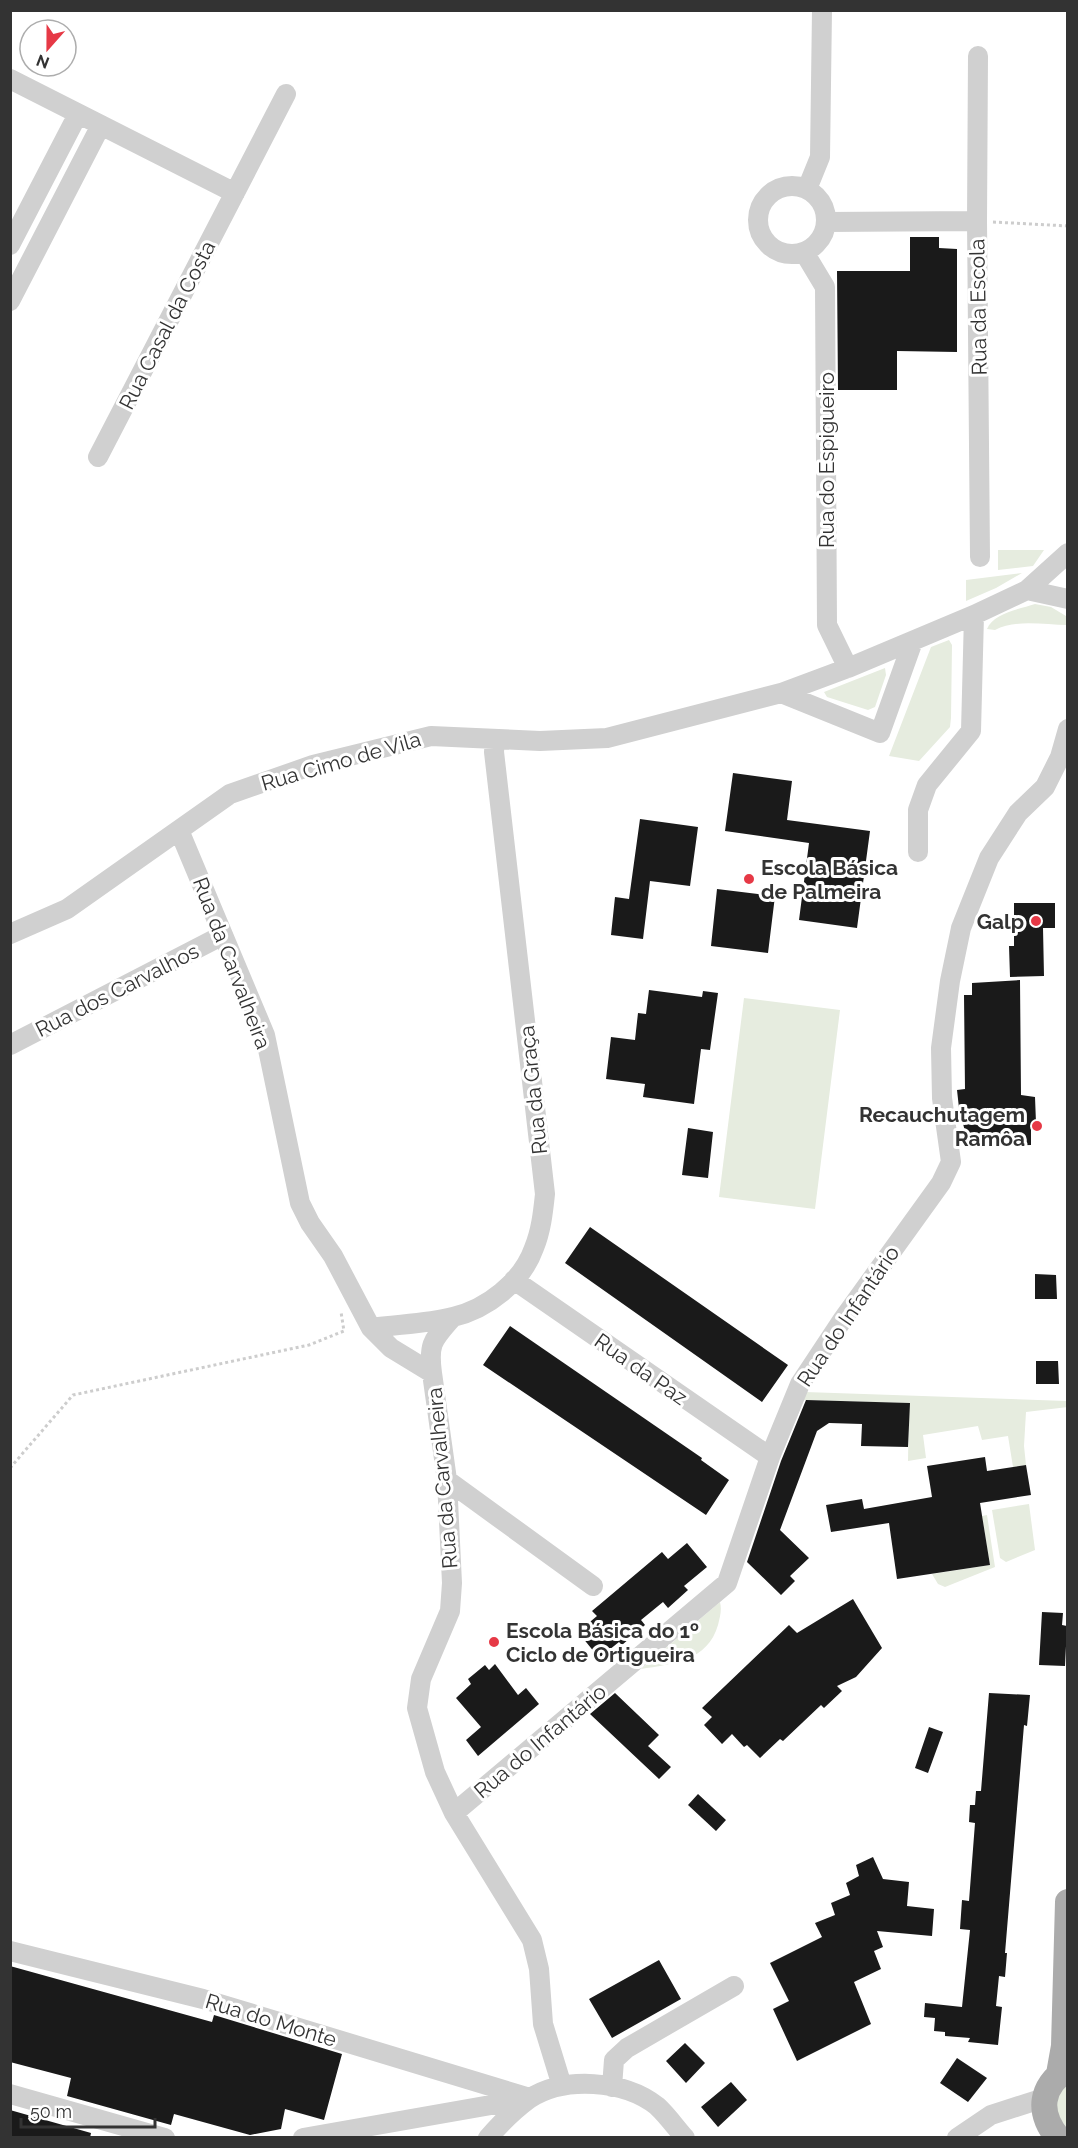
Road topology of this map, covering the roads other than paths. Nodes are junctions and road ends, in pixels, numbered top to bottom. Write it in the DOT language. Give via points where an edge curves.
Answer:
graph roads {
  1 [pos="822,10"];
  2 [pos="978,57"];
  3 [pos="10,79"];
  4 [pos="286,94"];
  5 [pos="78,114"];
  6 [pos="100,125"];
  7 [pos="807,189"];
  8 [pos="235,193"];
  9 [pos="977,221"];
  10 [pos="826,222"];
  11 [pos="10,245"];
  12 [pos="804,252"];
  13 [pos="10,301"];
  14 [pos="98,457"];
  15 [pos="1068,553"];
  16 [pos="980,557"];
  17 [pos="1027,590"];
  18 [pos="1068,600"];
  19 [pos="974,615"];
  20 [pos="913,641"];
  21 [pos="848,668"];
  22 [pos="781,693"];
  23 [pos="1068,729"];
  24 [pos="495,739"];
  25 [pos="179,830"];
  26 [pos="918,852"];
  27 [pos="10,934"];
  28 [pos="223,935"];
  29 [pos="10,1045"];
  30 [pos="514,1280"];
  31 [pos="452,1318"];
  32 [pos="371,1328"];
  33 [pos="432,1374"];
  34 [pos="770,1457"];
  35 [pos="447,1480"];
  36 [pos="593,1586"];
  37 [pos="454,1813"];
  38 [pos="1068,1902"];
  39 [pos="10,1951"];
  40 [pos="734,1986"];
  41 [pos="1064,2071"];
  42 [pos="562,2086"];
  43 [pos="612,2087"];
  44 [pos="10,2094"];
  45 [pos="530,2098"];
  46 [pos="1044,2098"];
  47 [pos="1052,2134"];
  48 [pos="165,2138"];
  49 [pos="303,2138"];
  50 [pos="488,2138"];
  51 [pos="685,2138"];
  52 [pos="957,2138"];
  1 -- 7 [label="street" via="820,157"];
  2 -- 9 [label="street, Rua da Escola"];
  3 -- 5 [label="street"];
  4 -- 8 [label="street, Rua Casal da Costa"];
  5 -- 6 [label="street"];
  5 -- 11 [label="street"];
  6 -- 8 [label="street"];
  6 -- 13 [label="street"];
  7 -- 10 [label="street" via="824,206"];
  7 -- 12 [label="street" via="788,186 773,191 764,200 758,219 762,237 776,250"];
  8 -- 14 [label="street, Rua Casal da Costa"];
  9 -- 10 [label="street"];
  9 -- 16 [label="street, Rua da Escola"];
  10 -- 12 [label="street" via="821,239"];
  12 -- 21 [label="street, Rua do Espigueiro" via="825,287 828,625"];
  15 -- 17 [label="street, Rua Cimo de Vila"];
  17 -- 18 [label="street"];
  17 -- 19 [label="street, Rua Cimo de Vila"];
  19 -- 20 [label="street, Rua Cimo de Vila"];
  19 -- 26 [label="street" via="971,731 927,785 918,810"];
  20 -- 21 [label="street, Rua Cimo de Vila"];
  20 -- 22 [label="street" via="880,733"];
  21 -- 22 [label="street, Rua Cimo de Vila"];
  22 -- 24 [label="street, Rua Cimo de Vila" via="607,738"];
  23 -- 34 [label="street, Rua do Infantário" via="1045,787 1018,813 989,858 961,928 940,1048 951,1162 941,1183 800,1384"];
  24 -- 25 [label="street, Rua Cimo de Vila" via="431,736 313,765 230,794"];
  24 -- 30 [label="street, Rua da Graça" via="545,1194 534,1250"];
  25 -- 27 [label="street, Rua Cimo de Vila" via="67,909"];
  25 -- 28 [label="street, Rua da Carvalheira"];
  28 -- 29 [label="street, Rua dos Carvalhos"];
  28 -- 32 [label="street, Rua da Carvalheira" via="264,1035 300,1203"];
  30 -- 31 [label="street, Rua da Graça" via="494,1299"];
  30 -- 34 [label="street, Rua da Paz"];
  31 -- 32 [label="street, Rua da Graça"];
  31 -- 33 [label="street" via="435,1337 429,1352"];
  32 -- 33 [label="street, Rua da Carvalheira" via="391,1348"];
  33 -- 35 [label="street, Rua da Carvalheira"];
  34 -- 37 [label="street, Rua do Infantário" via="728,1583"];
  35 -- 36 [label="street"];
  35 -- 37 [label="street, Rua da Carvalheira" via="450,1611 421,1679 417,1708 435,1772"];
  37 -- 42 [label="street, Rua da Carvalheira" via="532,1940 539,1970 543,2024"];
  38 -- 41 [label="main road"];
  39 -- 45 [label="street, Rua do Monte" via="203,1999"];
  40 -- 43 [label="street" via="627,2048 614,2060"];
  41 -- 46 [label="main road" via="1049,2086"];
  42 -- 43 [label="street" via="597,2083"];
  42 -- 45 [label="street"];
  43 -- 51 [label="street" via="657,2106"];
  44 -- 48 [label="street"];
  45 -- 49 [label="street"];
  45 -- 50 [label="street"];
  46 -- 47 [label="main road" via="1044,2113"];
  46 -- 52 [label="street" via="991,2115"];
}
